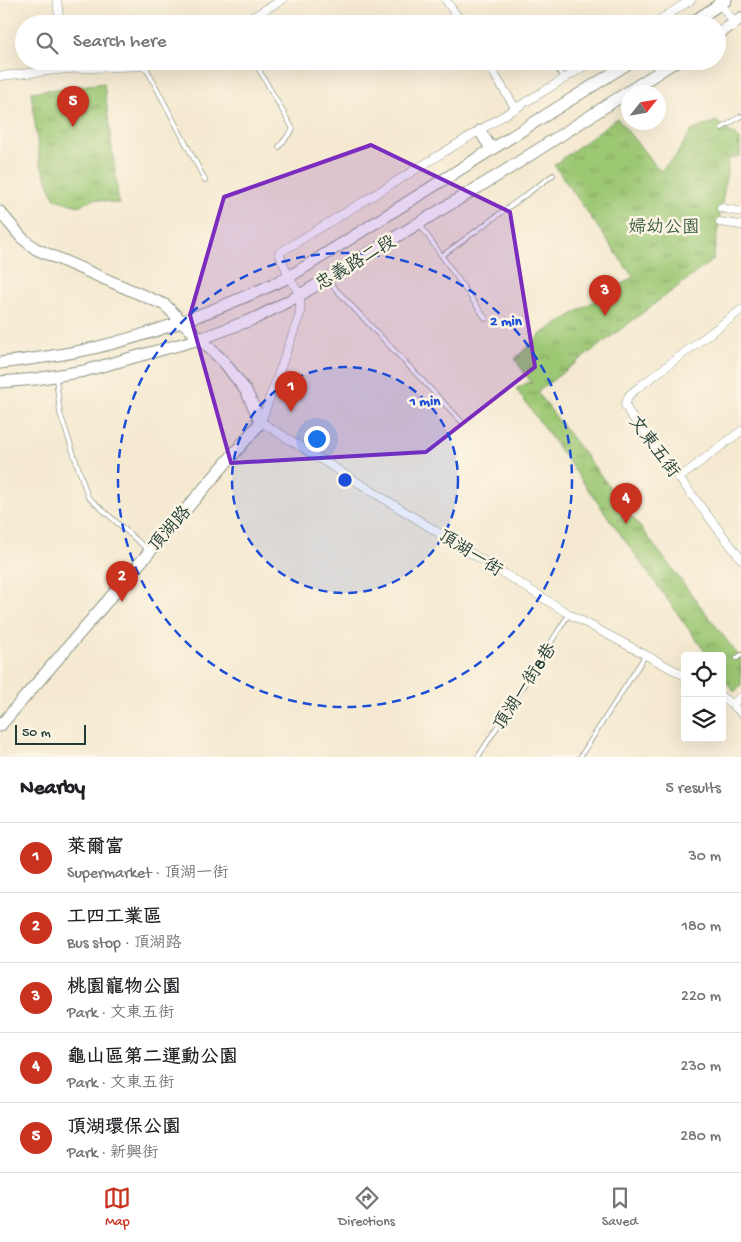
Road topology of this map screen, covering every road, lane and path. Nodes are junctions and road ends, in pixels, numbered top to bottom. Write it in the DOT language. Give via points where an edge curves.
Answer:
graph roads {
  1 [pos="57,0"];
  2 [pos="282,0"];
  3 [pos="446,0"];
  4 [pos="691,0"];
  5 [pos="721,1"];
  6 [pos="59,15"];
  7 [pos="256,15"];
  8 [pos="456,15"];
  9 [pos="667,15"];
  10 [pos="702,15"];
  11 [pos="738,21"];
  12 [pos="726,29"];
  13 [pos="37,70"];
  14 [pos="147,70"];
  15 [pos="259,70"];
  16 [pos="492,70"];
  17 [pos="558,70"];
  18 [pos="578,70"];
  19 [pos="618,70"];
  20 [pos="662,70"];
  21 [pos="0,76"];
  22 [pos="564,79"];
  23 [pos="516,109"];
  24 [pos="741,116"];
  25 [pos="722,128"];
  26 [pos="480,131"];
  27 [pos="279,146"];
  28 [pos="492,150"];
  29 [pos="553,175"];
  30 [pos="205,180"];
  31 [pos="721,208"];
  32 [pos="0,212"];
  33 [pos="741,212"];
  34 [pos="720,222"];
  35 [pos="419,223"];
  36 [pos="741,225"];
  37 [pos="443,255"];
  38 [pos="289,277"];
  39 [pos="326,279"];
  40 [pos="300,295"];
  41 [pos="741,310"];
  42 [pos="486,319"];
  43 [pos="182,322"];
  44 [pos="200,339"];
  45 [pos="0,363"];
  46 [pos="56,376"];
  47 [pos="0,382"];
  48 [pos="261,422"];
  49 [pos="462,422"];
  50 [pos="741,431"];
  51 [pos="679,478"];
  52 [pos="149,551"];
  53 [pos="741,558"];
  54 [pos="569,614"];
  55 [pos="645,656"];
  56 [pos="681,674"];
  57 [pos="741,697"];
  58 [pos="726,700"];
  59 [pos="732,704"];
  60 [pos="741,713"];
  61 [pos="0,726"];
  62 [pos="478,757"];
  63 [pos="580,757"];
  1 -- 6 [label="street"];
  2 -- 7 [label="street"];
  3 -- 8 [label="street"];
  4 -- 9 [label="street"];
  5 -- 10 [label="main road"];
  5 -- 11 [label="street"];
  11 -- 12 [label="main road"];
  13 -- 21 [label="street"];
  14 -- 30 [label="lane"];
  15 -- 27 [label="lane" via="293,129"];
  16 -- 23 [label="street"];
  17 -- 22 [label="lane"];
  18 -- 22 [label="street"];
  19 -- 28 [label="main road, 忠義路二段"];
  20 -- 35 [label="main road, 忠義路二段"];
  22 -- 23 [label="street"];
  23 -- 26 [label="street"];
  24 -- 25 [label="lane"];
  26 -- 28 [label="main road"];
  26 -- 38 [label="street" via="279,253"];
  28 -- 38 [label="main road, 忠義路二段"];
  29 -- 37 [label="lane"];
  31 -- 33 [label="street"];
  32 -- 43 [label="main road" via="36,249 165,304"];
  34 -- 36 [label="street"];
  35 -- 37 [label="lane"];
  35 -- 39 [label="main road, 忠義路二段"];
  37 -- 42 [label="lane"];
  38 -- 40 [label="street"];
  38 -- 43 [label="main road, 忠義路二段"];
  39 -- 40 [label="main road, 忠義路二段"];
  39 -- 49 [label="lane"];
  40 -- 44 [label="main road, 忠義路二段" via="256,318"];
  40 -- 48 [label="street, 頂湖路" via="300,314"];
  41 -- 51 [label="street, 文東五街" via="629,395 626,405 630,414"];
  43 -- 44 [label="main road"];
  43 -- 45 [label="main road, 忠義路二段" via="97,348"];
  44 -- 46 [label="main road, 忠義路二段"];
  44 -- 48 [label="main road" via="224,362 246,391"];
  46 -- 47 [label="main road, 忠義路二段"];
  46 -- 52 [label="lane" via="60,413 88,497"];
  48 -- 52 [label="main road, 頂湖路"];
  48 -- 54 [label="street, 頂湖一街"];
  50 -- 51 [label="street"];
  51 -- 53 [label="street, 文東五街"];
  52 -- 61 [label="main road, 頂湖路"];
  54 -- 55 [label="street, 頂湖一街"];
  54 -- 62 [label="lane, 頂湖一街8巷"];
  55 -- 56 [label="street, 頂湖一街"];
  55 -- 63 [label="lane"];
  57 -- 59 [label="street"];
  58 -- 59 [label="street"];
  59 -- 60 [label="street"];
}
